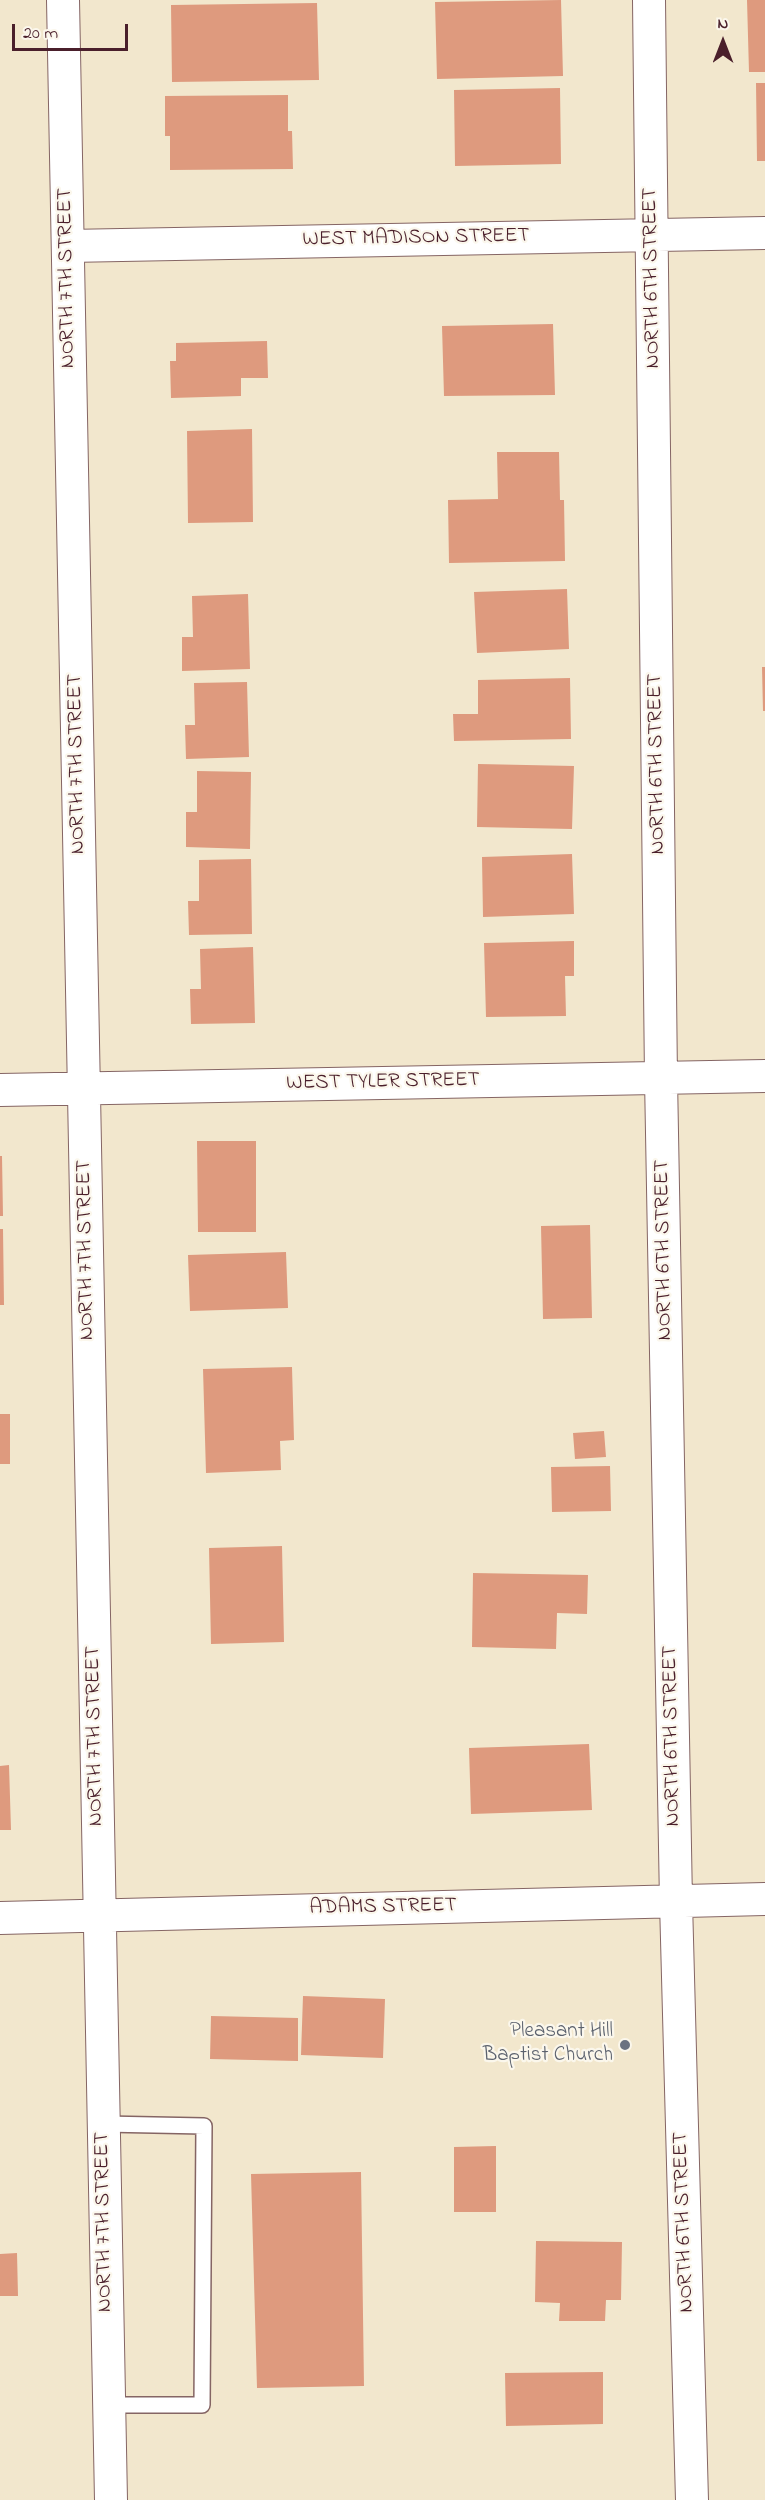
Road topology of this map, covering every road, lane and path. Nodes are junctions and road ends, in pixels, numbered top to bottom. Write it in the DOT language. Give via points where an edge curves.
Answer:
graph roads {
  1 [pos="63,0"];
  2 [pos="649,0"];
  3 [pos="765,233"];
  4 [pos="653,235"];
  5 [pos="68,246"];
  6 [pos="765,1076"];
  7 [pos="661,1078"];
  8 [pos="84,1089"];
  9 [pos="0,1090"];
  10 [pos="765,1899"];
  11 [pos="676,1902"];
  12 [pos="100,1915"];
  13 [pos="0,1918"];
  14 [pos="104,2124"];
  15 [pos="109,2405"];
  16 [pos="111,2500"];
  17 [pos="692,2500"];
  1 -- 5 [label="street, NORTH 7TH STREET"];
  2 -- 4 [label="street, NORTH 6TH STREET"];
  3 -- 4 [label="street, WEST MADISON STREET"];
  4 -- 5 [label="street, WEST MADISON STREET"];
  4 -- 7 [label="street, NORTH 6TH STREET"];
  5 -- 8 [label="street, NORTH 7TH STREET"];
  6 -- 7 [label="street, WEST TYLER STREET"];
  7 -- 8 [label="street, WEST TYLER STREET"];
  7 -- 11 [label="street, NORTH 6TH STREET"];
  8 -- 9 [label="street, WEST TYLER STREET"];
  8 -- 12 [label="street, NORTH 7TH STREET"];
  10 -- 11 [label="street, ADAMS STREET"];
  11 -- 12 [label="street, ADAMS STREET"];
  11 -- 17 [label="street, NORTH 6TH STREET"];
  12 -- 13 [label="street, ADAMS STREET"];
  12 -- 14 [label="street, NORTH 7TH STREET"];
  14 -- 15 [label="street, NORTH 7TH STREET"];
  14 -- 15 [label="lane" via="204,2126 202,2405"];
  15 -- 16 [label="street, NORTH 7TH STREET"];
}
